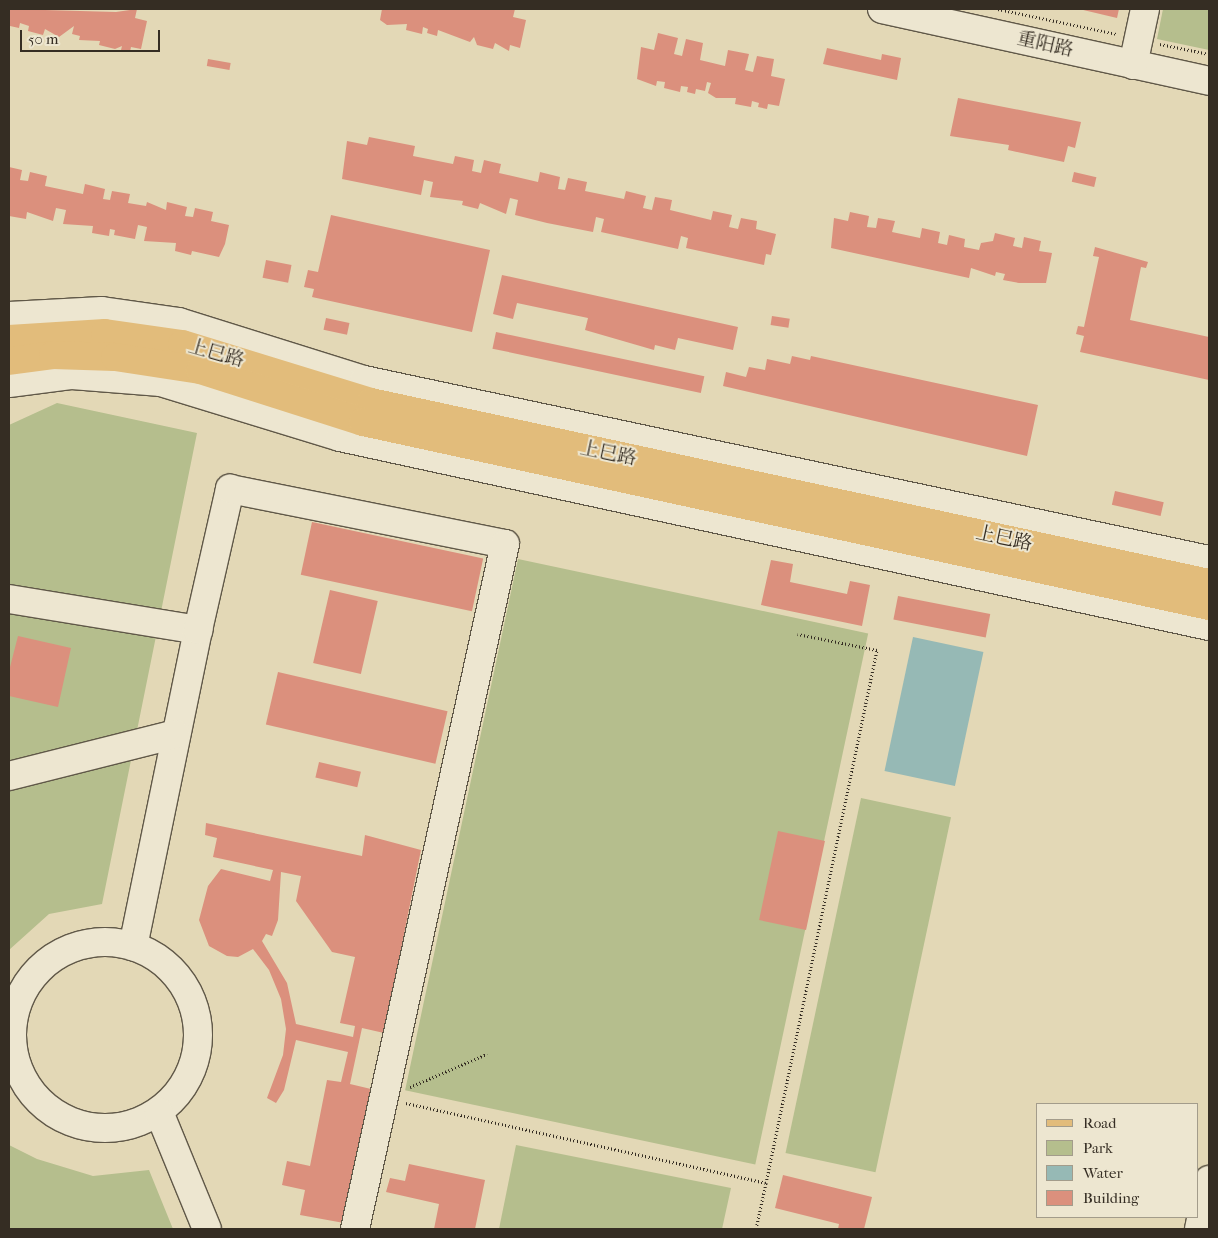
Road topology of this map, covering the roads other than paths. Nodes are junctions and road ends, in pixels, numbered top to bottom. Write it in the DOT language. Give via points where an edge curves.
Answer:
graph roads {
  1 [pos="882,9"];
  2 [pos="1145,9"];
  3 [pos="1136,52"];
  4 [pos="1209,81"];
  5 [pos="9,316"];
  6 [pos="9,339"];
  7 [pos="9,361"];
  8 [pos="9,383"];
  9 [pos="1209,560"];
  10 [pos="1209,583"];
  11 [pos="9,599"];
  12 [pos="1209,606"];
  13 [pos="1209,626"];
  14 [pos="198,630"];
  15 [pos="176,734"];
  16 [pos="9,776"];
  17 [pos="133,946"];
  18 [pos="10,1044"];
  19 [pos="20,1096"];
  20 [pos="159,1112"];
  21 [pos="1209,1180"];
  22 [pos="207,1229"];
  23 [pos="355,1229"];
  24 [pos="1199,1229"];
  1 -- 3 [label="street, 重阳路"];
  2 -- 3 [label="street"];
  3 -- 4 [label="street, 重阳路"];
  5 -- 9 [label="street" via="102,311 179,322 364,380"];
  6 -- 10 [label="main road, 上巳路" via="105,333 182,344 371,402"];
  7 -- 12 [label="main road, 上巳路" via="83,355 190,368 362,422"];
  8 -- 13 [label="street" via="72,375 161,382 340,437"];
  11 -- 14 [label="street"];
  14 -- 15 [label="street"];
  14 -- 23 [label="street" via="230,489 505,544"];
  15 -- 16 [label="street"];
  15 -- 17 [label="street"];
  17 -- 18 [label="street" via="107,942 81,945 57,955 36,971 21,993 13,1017"];
  17 -- 20 [label="street" via="160,959 181,980 196,1017 199,1036 194,1066 180,1092"];
  18 -- 19 [label="street" via="18,1070"];
  19 -- 20 [label="street" via="96,1128 133,1125"];
  20 -- 22 [label="street"];
  21 -- 24 [label="street"];
}
